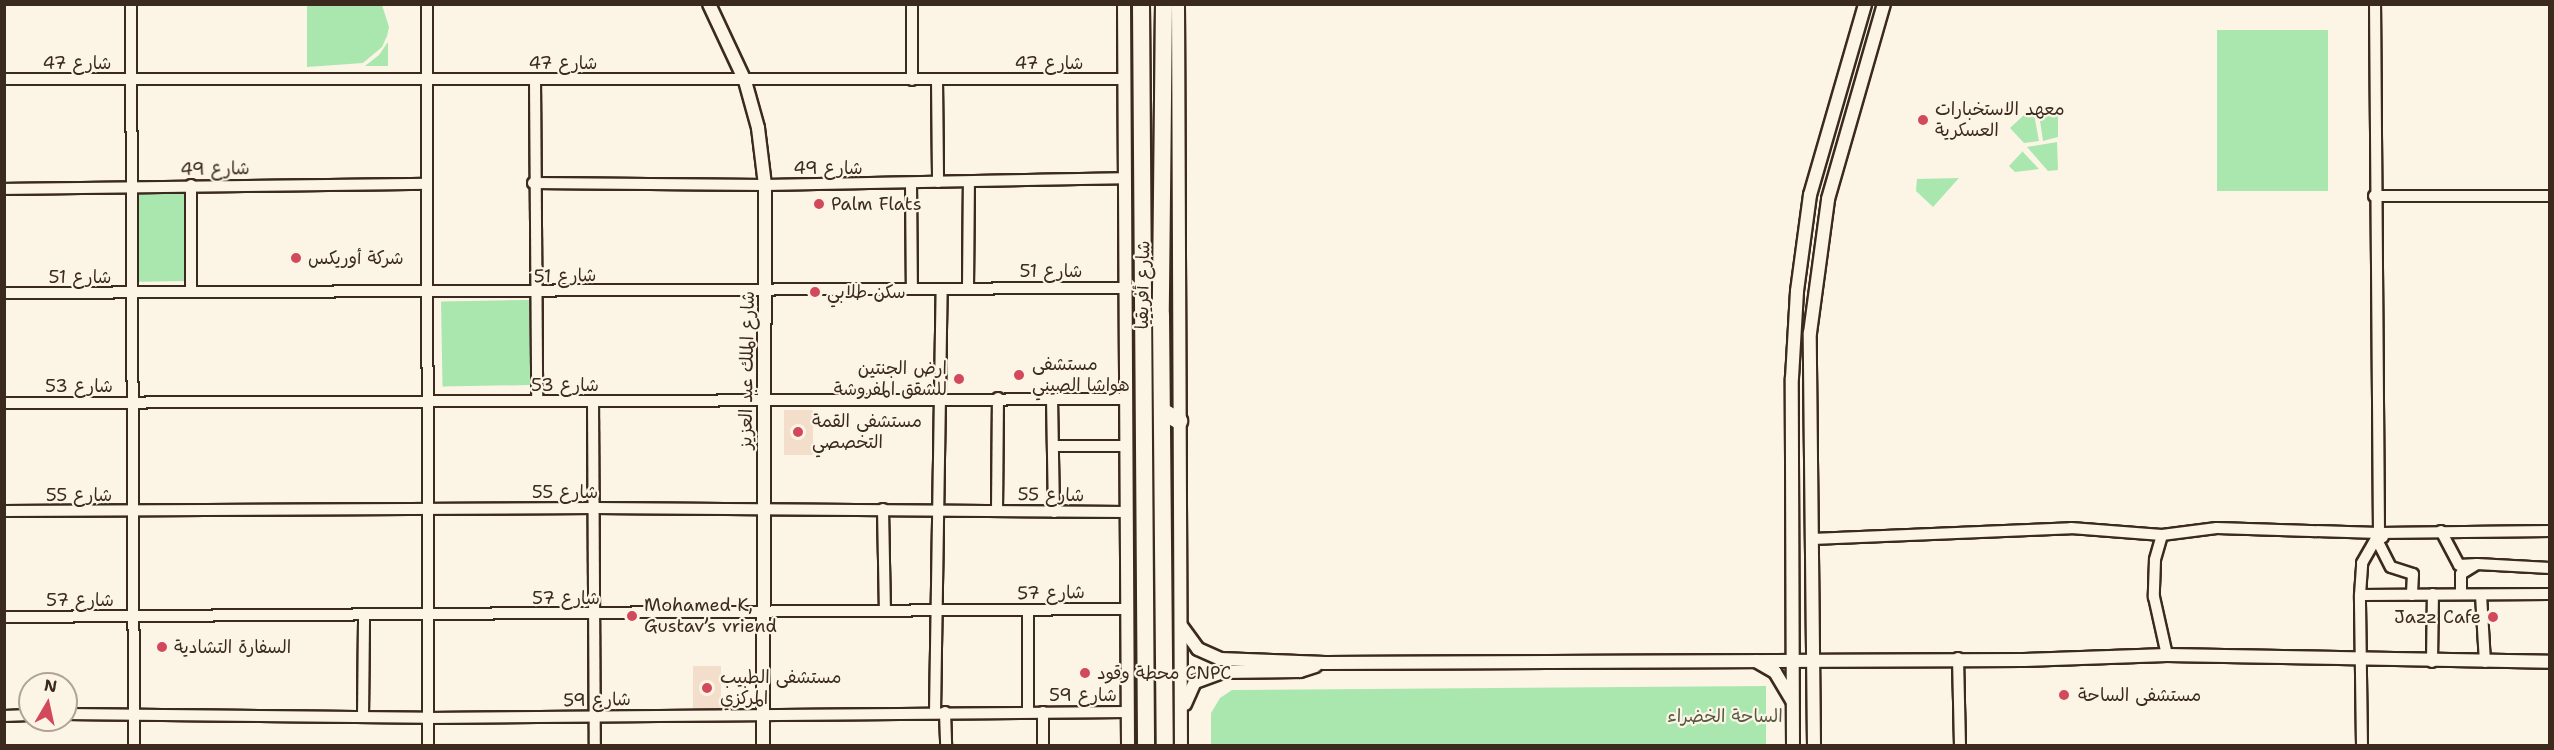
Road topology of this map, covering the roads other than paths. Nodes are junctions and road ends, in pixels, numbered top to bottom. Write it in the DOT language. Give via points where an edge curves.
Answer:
graph roads {
  1 [pos="132,4"];
  2 [pos="427,4"];
  3 [pos="709,4"];
  4 [pos="912,4"];
  5 [pos="1124,4"];
  6 [pos="1865,4"];
  7 [pos="1884,4"];
  8 [pos="2375,4"];
  9 [pos="1140,6"];
  10 [pos="1169,6"];
  11 [pos="4,79"];
  12 [pos="132,79"];
  13 [pos="1122,79"];
  14 [pos="427,80"];
  15 [pos="535,80"];
  16 [pos="912,80"];
  17 [pos="937,80"];
  18 [pos="745,81"];
  19 [pos="1123,178"];
  20 [pos="938,182"];
  21 [pos="533,183"];
  22 [pos="969,183"];
  23 [pos="426,184"];
  24 [pos="911,184"];
  25 [pos="191,185"];
  26 [pos="765,185"];
  27 [pos="133,187"];
  28 [pos="4,189"];
  29 [pos="1810,195"];
  30 [pos="2374,196"];
  31 [pos="2550,196"];
  32 [pos="1828,199"];
  33 [pos="1163,226"];
  34 [pos="1142,228"];
  35 [pos="968,288"];
  36 [pos="1126,288"];
  37 [pos="912,289"];
  38 [pos="942,289"];
  39 [pos="766,290"];
  40 [pos="192,292"];
  41 [pos="535,292"];
  42 [pos="4,293"];
  43 [pos="133,294"];
  44 [pos="426,294"];
  45 [pos="1792,378"];
  46 [pos="1809,379"];
  47 [pos="939,398"];
  48 [pos="998,398"];
  49 [pos="1052,398"];
  50 [pos="1125,399"];
  51 [pos="764,400"];
  52 [pos="537,401"];
  53 [pos="593,401"];
  54 [pos="428,402"];
  55 [pos="134,403"];
  56 [pos="4,404"];
  57 [pos="1162,411"];
  58 [pos="1179,421"];
  59 [pos="1053,446"];
  60 [pos="1125,446"];
  61 [pos="595,508"];
  62 [pos="764,509"];
  63 [pos="883,509"];
  64 [pos="428,510"];
  65 [pos="938,510"];
  66 [pos="4,511"];
  67 [pos="134,511"];
  68 [pos="997,511"];
  69 [pos="1054,512"];
  70 [pos="1126,512"];
  71 [pos="2397,531"];
  72 [pos="2441,531"];
  73 [pos="2550,531"];
  74 [pos="2379,533"];
  75 [pos="2162,536"];
  76 [pos="1812,539"];
  77 [pos="2477,564"];
  78 [pos="2550,568"];
  79 [pos="2433,594"];
  80 [pos="2461,594"];
  81 [pos="2550,594"];
  82 [pos="2360,595"];
  83 [pos="2412,595"];
  84 [pos="2481,595"];
  85 [pos="1127,609"];
  86 [pos="1028,610"];
  87 [pos="763,611"];
  88 [pos="885,611"];
  89 [pos="936,611"];
  90 [pos="595,615"];
  91 [pos="364,616"];
  92 [pos="428,616"];
  93 [pos="4,617"];
  94 [pos="134,617"];
  95 [pos="1182,627"];
  96 [pos="2167,655"];
  97 [pos="1958,658"];
  98 [pos="1755,661"];
  99 [pos="1793,661"];
  100 [pos="1814,661"];
  101 [pos="2362,662"];
  102 [pos="2432,662"];
  103 [pos="2485,662"];
  104 [pos="2550,662"];
  105 [pos="1325,663"];
  106 [pos="1793,701"];
  107 [pos="1029,711"];
  108 [pos="133,712"];
  109 [pos="1043,712"];
  110 [pos="1127,712"];
  111 [pos="940,713"];
  112 [pos="78,714"];
  113 [pos="763,714"];
  114 [pos="1181,716"];
  115 [pos="363,717"];
  116 [pos="595,717"];
  117 [pos="428,718"];
  118 [pos="135,746"];
  119 [pos="428,746"];
  120 [pos="595,746"];
  121 [pos="763,746"];
  122 [pos="946,746"];
  123 [pos="1043,746"];
  124 [pos="1128,746"];
  125 [pos="1146,746"];
  126 [pos="1165,746"];
  127 [pos="1181,746"];
  128 [pos="1793,746"];
  129 [pos="1814,746"];
  130 [pos="1960,746"];
  131 [pos="2362,746"];
  1 -- 12 [label="street"];
  2 -- 14 [label="street"];
  3 -- 18 [label="street, شارع الملك عبد العزيز"];
  4 -- 16 [label="street"];
  5 -- 13 [label="street, شارع أفريقيا"];
  6 -- 29 [label="street"];
  7 -- 32 [label="street"];
  8 -- 30 [label="street"];
  9 -- 34 [label="highway, شارع أفريقيا"];
  10 -- 33 [label="highway, شارع أفريقيا"];
  10 -- 58 [label="street, شارع أفريقيا"];
  11 -- 12 [label="street, شارع 47"];
  12 -- 14 [label="street, شارع 47"];
  12 -- 27 [label="street"];
  13 -- 17 [label="street, شارع 47"];
  13 -- 19 [label="street, شارع أفريقيا"];
  14 -- 15 [label="street, شارع 47"];
  14 -- 23 [label="street"];
  15 -- 18 [label="street, شارع 47"];
  15 -- 21 [label="street"];
  16 -- 17 [label="street, شارع 47"];
  16 -- 18 [label="street, شارع 47"];
  17 -- 20 [label="street"];
  18 -- 26 [label="street, شارع الملك عبد العزيز" via="758,128"];
  19 -- 22 [label="street, شارع 49"];
  19 -- 36 [label="street, شارع أفريقيا"];
  20 -- 22 [label="street, شارع 49"];
  20 -- 24 [label="street, شارع 49"];
  21 -- 26 [label="street, شارع 49"];
  21 -- 41 [label="street"];
  22 -- 35 [label="street"];
  23 -- 25 [label="street, شارع 49"];
  23 -- 44 [label="street"];
  24 -- 26 [label="street, شارع 49"];
  24 -- 37 [label="street"];
  25 -- 27 [label="street, شارع 49"];
  25 -- 40 [label="street"];
  26 -- 39 [label="street, شارع الملك عبد العزيز"];
  27 -- 28 [label="street, شارع 49"];
  27 -- 43 [label="street"];
  29 -- 32 [label="street"];
  29 -- 45 [label="street" via="1798,280"];
  30 -- 31 [label="street"];
  30 -- 74 [label="street"];
  32 -- 46 [label="street" via="1813,295"];
  33 -- 34 [label="highway"];
  33 -- 57 [label="highway, شارع أفريقيا"];
  34 -- 125 [label="highway, شارع أفريقيا"];
  35 -- 36 [label="street, شارع 51"];
  35 -- 38 [label="street, شارع 51"];
  36 -- 50 [label="street, شارع أفريقيا"];
  37 -- 38 [label="street, شارع 51"];
  37 -- 39 [label="street, شارع 51"];
  38 -- 47 [label="street"];
  39 -- 41 [label="street, شارع 51"];
  39 -- 51 [label="street, شارع الملك عبد العزيز"];
  40 -- 43 [label="street, شارع 51"];
  40 -- 44 [label="street, شارع 51"];
  41 -- 44 [label="street, شارع 51"];
  41 -- 52 [label="street"];
  42 -- 43 [label="street, شارع 51"];
  43 -- 55 [label="street"];
  44 -- 54 [label="street"];
  45 -- 46 [label="street"];
  45 -- 99 [label="street"];
  46 -- 76 [label="street"];
  47 -- 48 [label="street, شارع 53"];
  47 -- 51 [label="street, شارع 53"];
  47 -- 65 [label="street"];
  48 -- 49 [label="street, شارع 53"];
  48 -- 68 [label="street"];
  49 -- 50 [label="street, شارع 53"];
  49 -- 59 [label="street"];
  50 -- 60 [label="street, شارع أفريقيا"];
  51 -- 53 [label="street, شارع 53"];
  51 -- 62 [label="street, شارع الملك عبد العزيز"];
  52 -- 53 [label="street, شارع 53"];
  52 -- 54 [label="street, شارع 53"];
  53 -- 61 [label="street"];
  54 -- 55 [label="street, شارع 53"];
  54 -- 64 [label="street"];
  55 -- 56 [label="street, شارع 53"];
  55 -- 67 [label="street"];
  57 -- 58 [label="highway"];
  57 -- 126 [label="highway, شارع أفريقيا"];
  58 -- 95 [label="street, شارع أفريقيا"];
  59 -- 60 [label="street"];
  59 -- 69 [label="street"];
  60 -- 70 [label="street, شارع أفريقيا"];
  61 -- 62 [label="street, شارع 55"];
  61 -- 64 [label="street, شارع 55"];
  61 -- 90 [label="street"];
  62 -- 63 [label="street, شارع 55"];
  62 -- 87 [label="street, شارع الملك عبد العزيز"];
  63 -- 65 [label="street, شارع 55"];
  63 -- 88 [label="street"];
  64 -- 67 [label="street, شارع 55"];
  64 -- 92 [label="street"];
  65 -- 68 [label="street, شارع 55"];
  65 -- 89 [label="street"];
  66 -- 67 [label="street, شارع 55"];
  67 -- 94 [label="street"];
  68 -- 69 [label="street, شارع 55"];
  69 -- 70 [label="street, شارع 55"];
  70 -- 85 [label="street, شارع أفريقيا"];
  71 -- 72 [label="street"];
  71 -- 74 [label="street"];
  71 -- 83 [label="street" via="2378,540 2391,567 2413,574"];
  72 -- 73 [label="street"];
  72 -- 77 [label="street" via="2459,565"];
  74 -- 75 [label="street" via="2217,528"];
  74 -- 82 [label="street" via="2362,563"];
  75 -- 76 [label="street" via="2071,528"];
  75 -- 96 [label="street" via="2155,560 2154,597"];
  76 -- 100 [label="street"];
  77 -- 78 [label="street"];
  77 -- 80 [label="street" via="2461,574"];
  79 -- 80 [label="street"];
  79 -- 83 [label="street"];
  79 -- 102 [label="street"];
  80 -- 84 [label="street"];
  81 -- 84 [label="street"];
  82 -- 83 [label="street"];
  82 -- 101 [label="street"];
  84 -- 103 [label="street"];
  85 -- 86 [label="street, شارع 57"];
  85 -- 110 [label="street, شارع أفريقيا"];
  86 -- 89 [label="street, شارع 57"];
  86 -- 107 [label="street"];
  87 -- 88 [label="street, شارع 57"];
  87 -- 90 [label="street, شارع 57"];
  87 -- 113 [label="street, شارع الملك عبد العزيز"];
  88 -- 89 [label="street, شارع 57"];
  89 -- 111 [label="street"];
  90 -- 92 [label="street, شارع 57"];
  90 -- 116 [label="street"];
  91 -- 92 [label="street, شارع 57"];
  91 -- 94 [label="street, شارع 57"];
  91 -- 115 [label="street"];
  92 -- 117 [label="street"];
  93 -- 94 [label="street, شارع 57"];
  94 -- 108 [label="street"];
  95 -- 105 [label="street" via="1198,649 1220,659"];
  95 -- 114 [label="street, شارع أفريقيا"];
  96 -- 97 [label="street"];
  96 -- 101 [label="street"];
  97 -- 100 [label="street"];
  97 -- 130 [label="street"];
  98 -- 99 [label="street"];
  98 -- 105 [label="street"];
  98 -- 106 [label="street" via="1775,672"];
  99 -- 100 [label="street"];
  99 -- 106 [label="street"];
  100 -- 129 [label="street"];
  101 -- 102 [label="street"];
  101 -- 131 [label="street"];
  102 -- 103 [label="street"];
  103 -- 104 [label="street"];
  105 -- 114 [label="street" via="1300,671 1222,672 1208,676 1195,682"];
  106 -- 128 [label="street"];
  107 -- 109 [label="street, شارع 59"];
  107 -- 111 [label="street, شارع 59"];
  108 -- 112 [label="street, شارع 59"];
  108 -- 115 [label="street, شارع 59"];
  108 -- 118 [label="street"];
  109 -- 110 [label="street, شارع 59"];
  109 -- 123 [label="street"];
  110 -- 124 [label="street, شارع أفريقيا"];
  111 -- 113 [label="street, شارع 59"];
  111 -- 122 [label="street"];
  113 -- 116 [label="street, شارع 59"];
  113 -- 121 [label="street, شارع الملك عبد العزيز"];
  114 -- 127 [label="street, شارع أفريقيا"];
  115 -- 117 [label="street, شارع 59"];
  116 -- 117 [label="street, شارع 59"];
  116 -- 120 [label="street"];
  117 -- 119 [label="street"];
}
